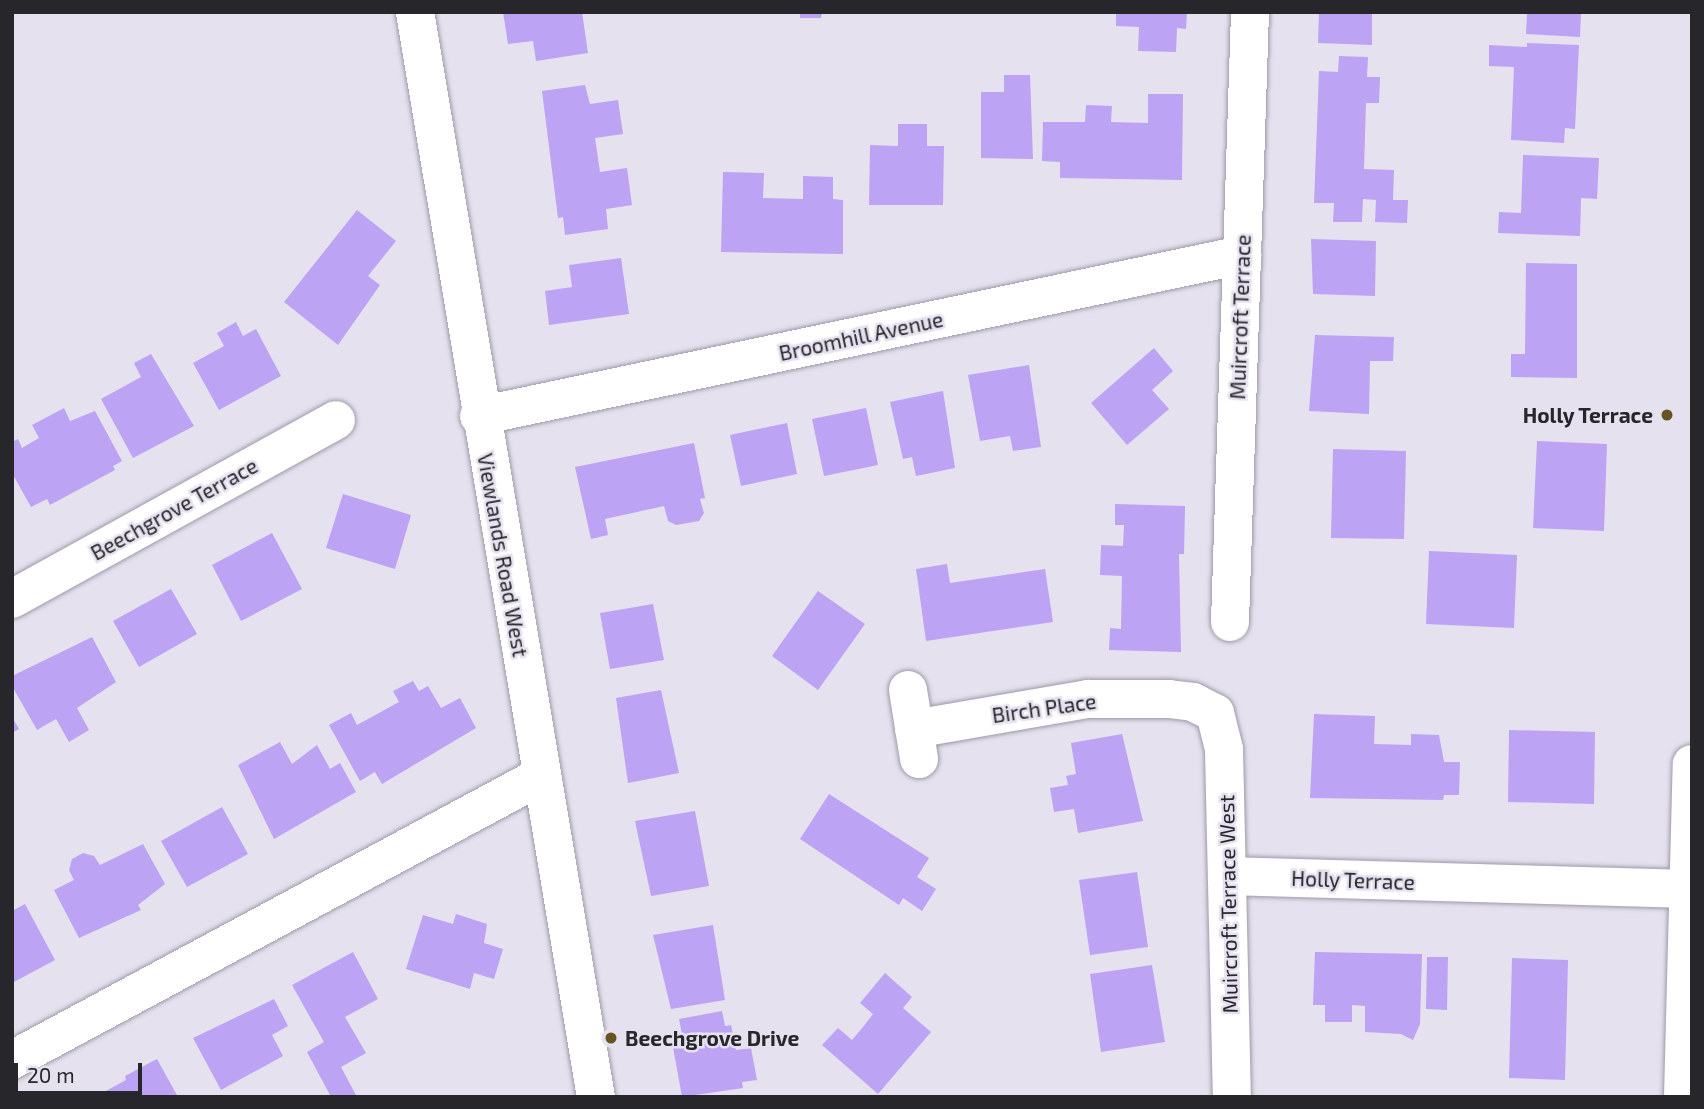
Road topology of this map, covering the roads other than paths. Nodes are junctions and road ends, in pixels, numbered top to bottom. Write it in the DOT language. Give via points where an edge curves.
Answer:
graph roads {
  1 [pos="415,12"];
  2 [pos="1250,12"];
  3 [pos="1242,255"];
  4 [pos="479,416"];
  5 [pos="335,420"];
  6 [pos="12,599"];
  7 [pos="1230,622"];
  8 [pos="908,691"];
  9 [pos="1215,713"];
  10 [pos="1692,764"];
  11 [pos="541,776"];
  12 [pos="1227,876"];
  13 [pos="1689,889"];
  14 [pos="12,1060"];
  15 [pos="596,1097"];
  16 [pos="1232,1097"];
  17 [pos="1683,1097"];
  1 -- 4 [label="street, Viewlands Road West"];
  2 -- 3 [label="street, Muircroft Terrace"];
  3 -- 4 [label="street, Broomhill Avenue"];
  3 -- 7 [label="street, Muircroft Terrace"];
  4 -- 11 [label="street, Viewlands Road West"];
  5 -- 6 [label="street, Beechgrove Terrace"];
  8 -- 9 [label="street, Birch Place" via="916,744 1088,699 1193,702"];
  9 -- 12 [label="street, Muircroft Terrace West" via="1223,730"];
  10 -- 13 [label="street"];
  11 -- 14 [label="street"];
  11 -- 15 [label="street, Viewlands Road West"];
  12 -- 13 [label="street, Holly Terrace"];
  12 -- 16 [label="street, Muircroft Terrace West"];
  13 -- 17 [label="street"];
}
